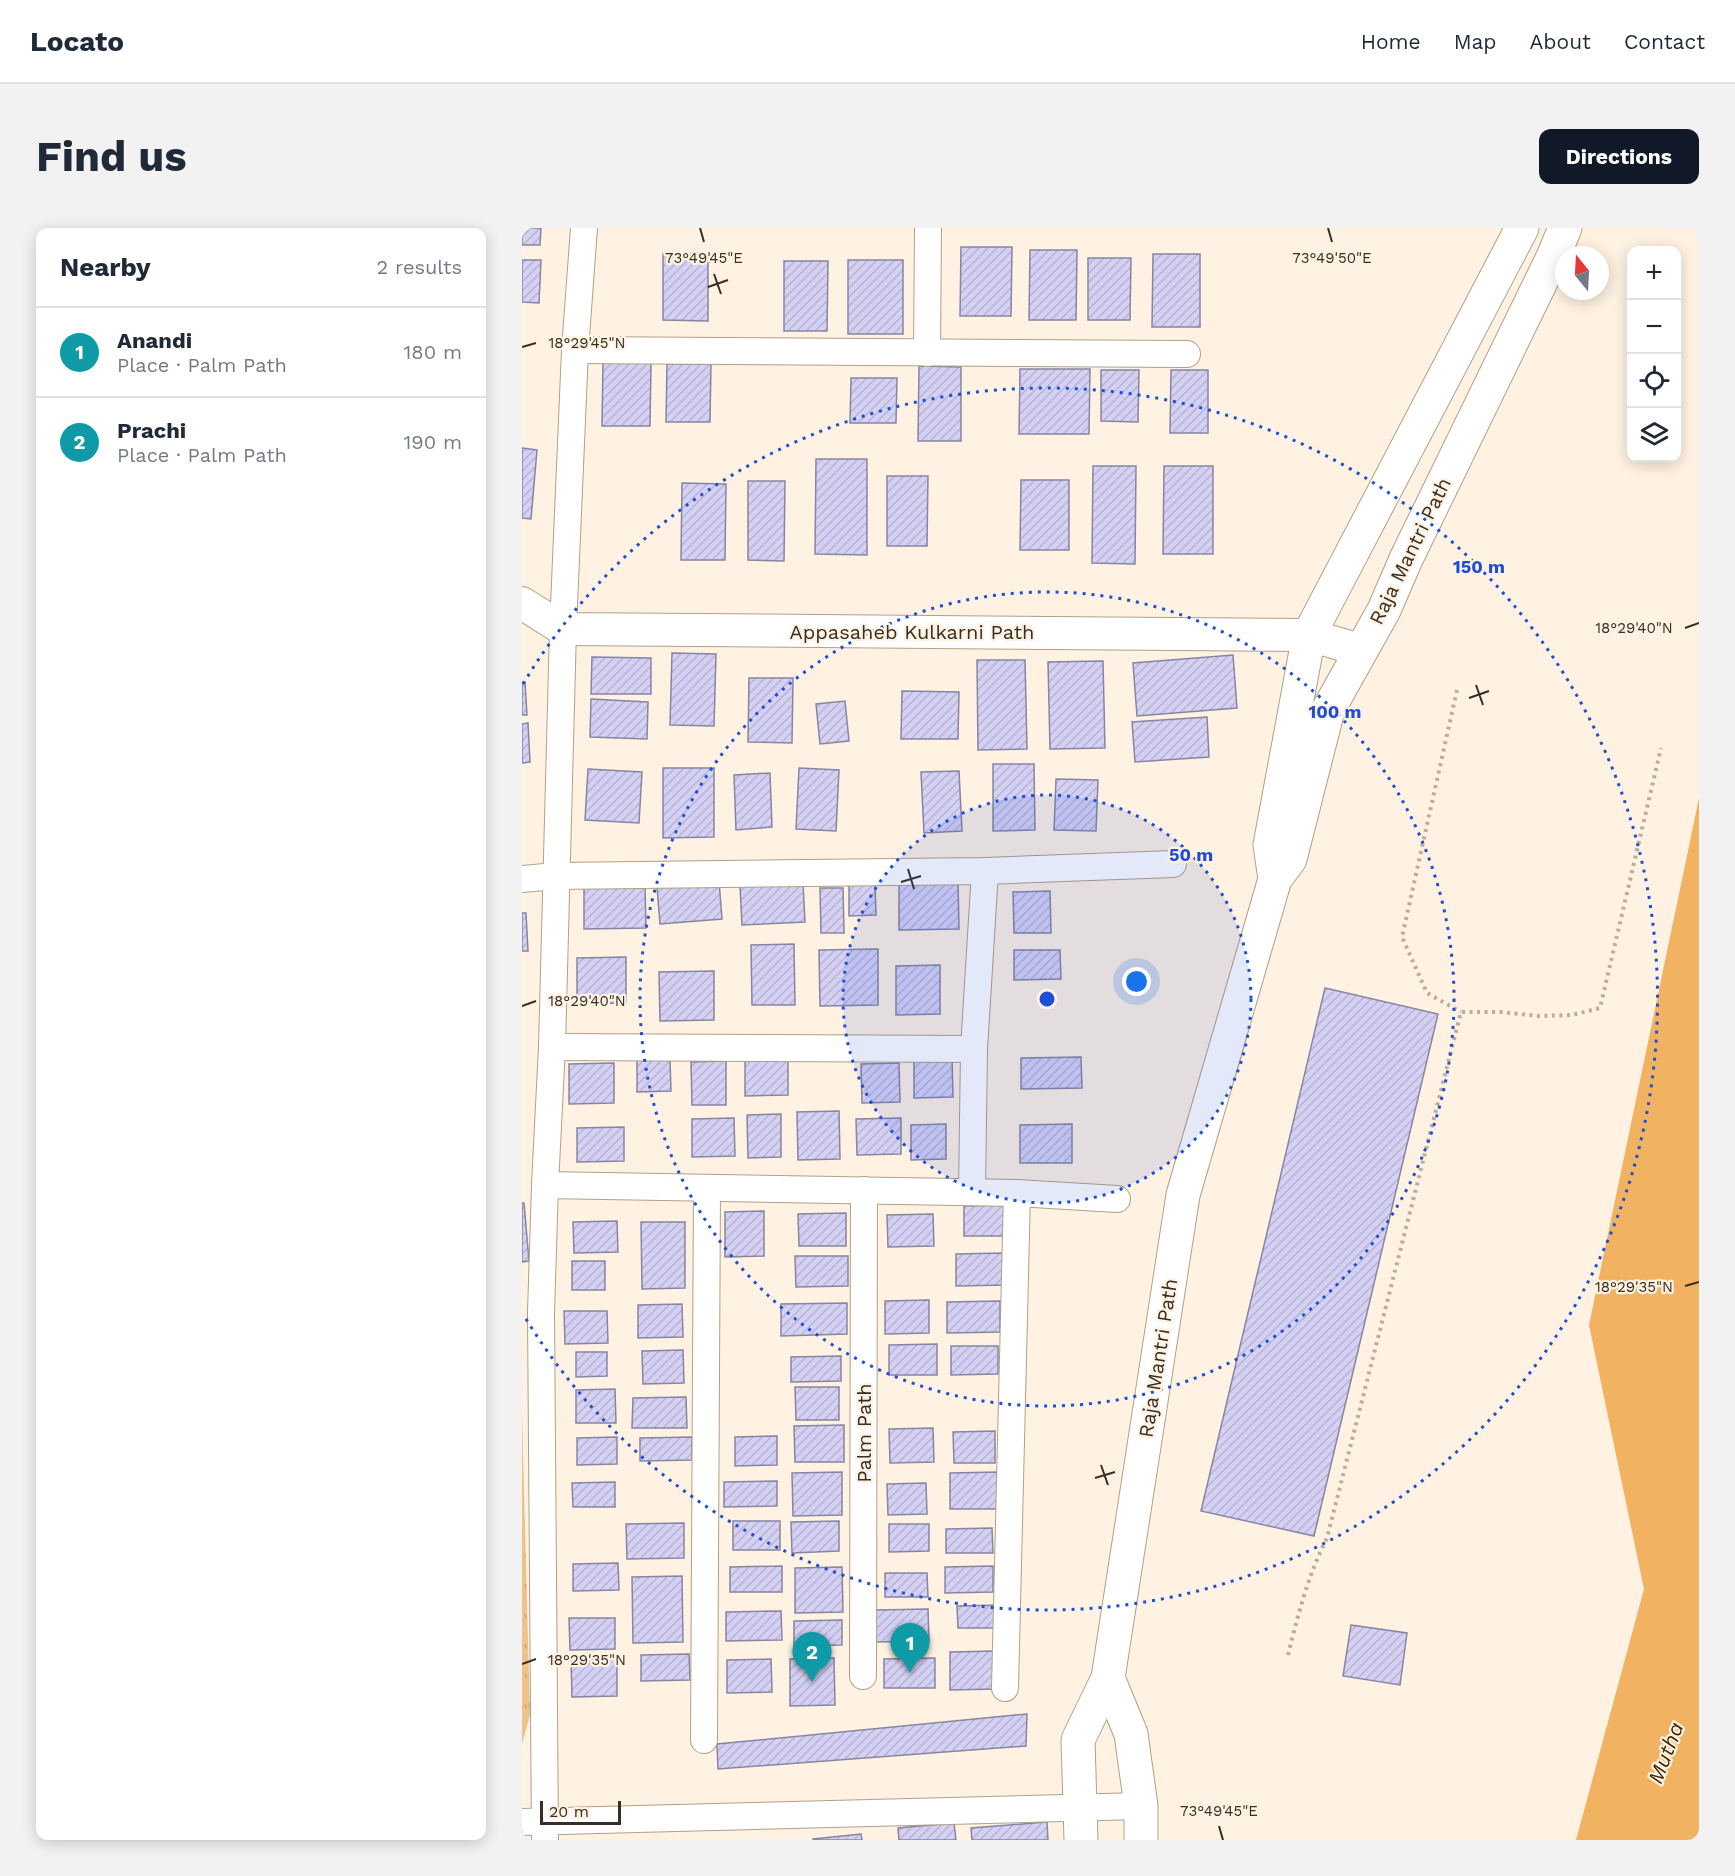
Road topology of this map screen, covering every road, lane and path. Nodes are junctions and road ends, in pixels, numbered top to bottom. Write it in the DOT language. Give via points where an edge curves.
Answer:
graph roads {
  1 [pos="584,228"];
  2 [pos="928,228"];
  3 [pos="1522,228"];
  4 [pos="1565,228"];
  5 [pos="575,350"];
  6 [pos="927,353"];
  7 [pos="1187,354"];
  8 [pos="522,603"];
  9 [pos="563,629"];
  10 [pos="1309,636"];
  11 [pos="1360,650"];
  12 [pos="1457,690"];
  13 [pos="1661,748"];
  14 [pos="1173,864"];
  15 [pos="986,871"];
  16 [pos="556,876"];
  17 [pos="522,879"];
  18 [pos="1275,879"];
  19 [pos="1461,1012"];
  20 [pos="552,1047"];
  21 [pos="974,1049"];
  22 [pos="545,1185"];
  23 [pos="707,1188"];
  24 [pos="864,1190"];
  25 [pos="972,1192"];
  26 [pos="1017,1193"];
  27 [pos="1117,1198"];
  28 [pos="531,1313"];
  29 [pos="1288,1655"];
  30 [pos="863,1676"];
  31 [pos="1108,1678"];
  32 [pos="1005,1688"];
  33 [pos="704,1740"];
  34 [pos="1140,1806"];
  35 [pos="1081,1807"];
  36 [pos="538,1828"];
  37 [pos="1081,1840"];
  38 [pos="1141,1840"];
  1 -- 5 [label="street"];
  2 -- 6 [label="street"];
  3 -- 10 [label="main road, Raja Mantri Path"];
  4 -- 11 [label="main road, Raja Mantri Path" via="1384,610"];
  5 -- 6 [label="street"];
  5 -- 9 [label="street"];
  6 -- 7 [label="street"];
  8 -- 9 [label="street"];
  9 -- 10 [label="street, Appasaheb Kulkarni Path"];
  9 -- 16 [label="street"];
  10 -- 11 [label="street, Appasaheb Kulkarni Path"];
  10 -- 18 [label="main road, Raja Mantri Path" via="1270,845"];
  11 -- 18 [label="main road, Raja Mantri Path" via="1328,710 1290,859"];
  12 -- 19 [label="path" via="1402,937 1427,993"];
  13 -- 19 [label="path" via="1600,1008 1572,1015 1539,1016"];
  14 -- 15 [label="street"];
  15 -- 16 [label="street"];
  15 -- 21 [label="street"];
  16 -- 17 [label="street"];
  16 -- 20 [label="street"];
  18 -- 31 [label="main road, Raja Mantri Path" via="1183,1195"];
  19 -- 29 [label="path" via="1328,1538 1302,1603"];
  20 -- 21 [label="street"];
  20 -- 22 [label="street"];
  21 -- 25 [label="street"];
  22 -- 23 [label="street"];
  22 -- 28 [label="street"];
  23 -- 24 [label="street"];
  23 -- 33 [label="street"];
  24 -- 25 [label="street"];
  24 -- 30 [label="street, Palm Path"];
  25 -- 26 [label="street"];
  26 -- 27 [label="street"];
  26 -- 32 [label="street"];
  28 -- 36 [label="street"];
  31 -- 34 [label="main road" via="1131,1734"];
  31 -- 35 [label="main road, Raja Mantri Path" via="1078,1740"];
  34 -- 35 [label="street"];
  34 -- 38 [label="main road"];
  35 -- 36 [label="street"];
  35 -- 37 [label="main road, Raja Mantri Path"];
}
